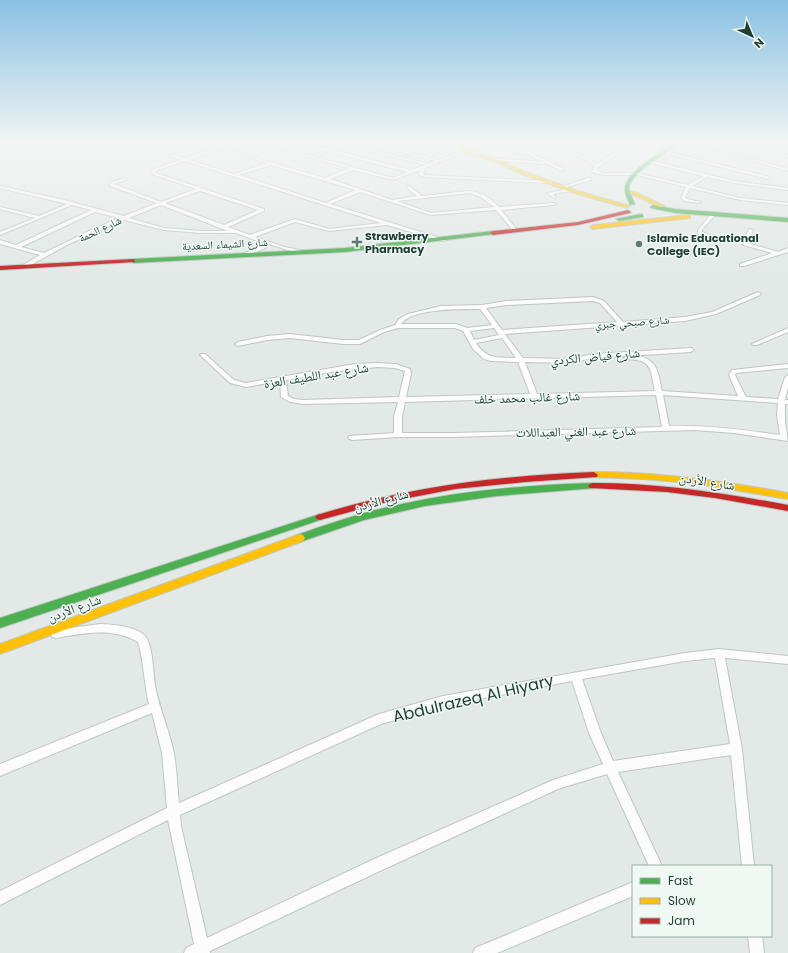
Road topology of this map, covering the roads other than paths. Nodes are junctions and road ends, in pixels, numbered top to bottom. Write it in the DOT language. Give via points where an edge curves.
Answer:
graph roads {
  1 [pos="118,186"];
  2 [pos="193,186"];
  3 [pos="272,186"];
  4 [pos="349,186"];
  5 [pos="560,186"];
  6 [pos="575,186"];
  7 [pos="0,187"];
  8 [pos="409,187"];
  9 [pos="690,187"];
  10 [pos="759,187"];
  11 [pos="201,189"];
  12 [pos="631,189"];
  13 [pos="360,190"];
  14 [pos="569,190"];
  15 [pos="788,190"];
  16 [pos="421,197"];
  17 [pos="554,197"];
  18 [pos="391,200"];
  19 [pos="699,202"];
  20 [pos="160,203"];
  21 [pos="71,204"];
  22 [pos="326,204"];
  23 [pos="554,204"];
  24 [pos="788,204"];
  25 [pos="0,208"];
  26 [pos="628,208"];
  27 [pos="651,208"];
  28 [pos="498,209"];
  29 [pos="9,210"];
  30 [pos="95,210"];
  31 [pos="0,214"];
  32 [pos="699,214"];
  33 [pos="724,215"];
  34 [pos="642,216"];
  35 [pos="712,216"];
  36 [pos="38,217"];
  37 [pos="122,218"];
  38 [pos="788,221"];
  39 [pos="388,224"];
  40 [pos="224,227"];
  41 [pos="569,228"];
  42 [pos="751,230"];
  43 [pos="516,231"];
  44 [pos="238,232"];
  45 [pos="417,233"];
  46 [pos="0,234"];
  47 [pos="708,236"];
  48 [pos="250,237"];
  49 [pos="447,239"];
  50 [pos="0,242"];
  51 [pos="266,242"];
  52 [pos="414,243"];
  53 [pos="16,247"];
  54 [pos="788,250"];
  55 [pos="302,252"];
  56 [pos="777,253"];
  57 [pos="45,255"];
  58 [pos="245,255"];
  59 [pos="742,265"];
  60 [pos="25,266"];
  61 [pos="0,268"];
  62 [pos="758,294"];
  63 [pos="482,307"];
  64 [pos="621,322"];
  65 [pos="397,326"];
  66 [pos="496,326"];
  67 [pos="466,330"];
  68 [pos="788,330"];
  69 [pos="502,334"];
  70 [pos="472,342"];
  71 [pos="238,344"];
  72 [pos="755,344"];
  73 [pos="691,350"];
  74 [pos="203,356"];
  75 [pos="521,360"];
  76 [pos="569,361"];
  77 [pos="788,366"];
  78 [pos="788,377"];
  79 [pos="283,379"];
  80 [pos="659,393"];
  81 [pos="534,396"];
  82 [pos="743,399"];
  83 [pos="403,401"];
  84 [pos="784,402"];
  85 [pos="666,428"];
  86 [pos="398,435"];
  87 [pos="352,438"];
  88 [pos="786,439"];
  89 [pos="788,496"];
  90 [pos="788,508"];
  91 [pos="194,578"];
  92 [pos="57,603"];
  93 [pos="0,623"];
  94 [pos="0,631"];
  95 [pos="30,638"];
  96 [pos="0,639"];
  97 [pos="0,649"];
  98 [pos="719,653"];
  99 [pos="788,660"];
  100 [pos="576,676"];
  101 [pos="155,706"];
  102 [pos="736,749"];
  103 [pos="610,767"];
  104 [pos="0,770"];
  105 [pos="174,811"];
  106 [pos="656,865"];
  107 [pos="748,865"];
  108 [pos="632,889"];
  109 [pos="0,898"];
  110 [pos="755,937"];
  111 [pos="203,950"];
  112 [pos="191,953"];
  113 [pos="480,953"];
  114 [pos="757,953"];
  1 -- 20 [label="street"];
  2 -- 11 [label="street"];
  3 -- 22 [label="street"];
  4 -- 13 [label="street"];
  5 -- 14 [label="main road"];
  6 -- 14 [label="street"];
  7 -- 21 [label="street"];
  8 -- 16 [label="street"];
  9 -- 19 [label="street" via="683,197"];
  9 -- 24 [label="street" via="740,198"];
  10 -- 15 [label="street"];
  11 -- 20 [label="street, شارع الحمة"];
  11 -- 40 [label="street" via="262,210"];
  12 -- 26 [label="main road" via="627,188"];
  12 -- 27 [label="main road"];
  12 -- 32 [label="main road" via="648,201"];
  13 -- 18 [label="street"];
  13 -- 22 [label="street"];
  14 -- 17 [label="street" via="549,193"];
  14 -- 26 [label="main road" via="594,200"];
  16 -- 18 [label="street"];
  16 -- 28 [label="street" via="475,192 483,195"];
  18 -- 28 [label="street" via="431,214"];
  20 -- 37 [label="street, شارع الحمة"];
  20 -- 40 [label="street"];
  21 -- 30 [label="street"];
  21 -- 36 [label="street"];
  22 -- 39 [label="street"];
  23 -- 28 [label="street"];
  25 -- 29 [label="street"];
  26 -- 27 [label="main road"];
  26 -- 34 [label="main road"];
  26 -- 43 [label="main road, شارع الشيماء السعدية" via="577,223"];
  27 -- 32 [label="main road"];
  27 -- 34 [label="main road, شارع الشيماء السعدية"];
  28 -- 43 [label="street"];
  29 -- 31 [label="street"];
  29 -- 36 [label="street"];
  30 -- 37 [label="street"];
  30 -- 53 [label="street"];
  32 -- 33 [label="main road"];
  32 -- 35 [label="main road"];
  32 -- 41 [label="main road"];
  33 -- 35 [label="main road"];
  33 -- 38 [label="main road"];
  34 -- 41 [label="main road, شارع الشيماء السعدية"];
  35 -- 47 [label="street" via="700,230 700,233"];
  36 -- 46 [label="street"];
  37 -- 44 [label="street" via="177,231"];
  37 -- 57 [label="street, شارع الحمة"];
  39 -- 45 [label="street"];
  39 -- 48 [label="street" via="330,230 295,220"];
  40 -- 44 [label="street"];
  41 -- 49 [label="main road, شارع الشيماء السعدية"];
  42 -- 56 [label="street" via="745,244"];
  43 -- 49 [label="main road, شارع الشيماء السعدية"];
  44 -- 48 [label="street"];
  45 -- 49 [label="street"];
  45 -- 52 [label="street"];
  48 -- 51 [label="street"];
  49 -- 52 [label="main road, شارع الشيماء السعدية"];
  50 -- 53 [label="street"];
  51 -- 55 [label="street"];
  51 -- 58 [label="street" via="260,250"];
  52 -- 55 [label="main road, شارع الشيماء السعدية"];
  53 -- 57 [label="street"];
  54 -- 56 [label="street"];
  55 -- 58 [label="main road, شارع الشيماء السعدية"];
  56 -- 59 [label="street"];
  57 -- 60 [label="street, شارع الحمة"];
  58 -- 60 [label="main road, شارع الشيماء السعدية"];
  60 -- 61 [label="main road, شارع الشيماء السعدية"];
  62 -- 64 [label="street, شارع صبحي جبري" via="697,317"];
  63 -- 64 [label="street" via="506,303 593,299 602,302"];
  63 -- 65 [label="street" via="434,309 410,315"];
  63 -- 66 [label="street"];
  64 -- 69 [label="street, شارع صبحي جبري"];
  65 -- 67 [label="street" via="456,326"];
  65 -- 71 [label="street" via="360,342 290,336"];
  66 -- 67 [label="street"];
  66 -- 69 [label="street"];
  67 -- 70 [label="street, شارع فياض الكردي"];
  68 -- 72 [label="street"];
  69 -- 70 [label="street, شارع صبحي جبري"];
  69 -- 75 [label="street"];
  70 -- 75 [label="street, شارع فياض الكردي" via="488,359"];
  73 -- 76 [label="street, شارع فياض الكردي" via="594,356"];
  74 -- 79 [label="street, شارع عبد اللطيف العزة" via="223,375 236,383 246,385"];
  75 -- 76 [label="street, شارع فياض الكردي"];
  75 -- 81 [label="street"];
  76 -- 80 [label="street" via="642,359 653,368"];
  77 -- 82 [label="street" via="734,372 732,375"];
  78 -- 84 [label="street"];
  79 -- 83 [label="street, شارع غالب محمد خلف" via="284,395 295,402"];
  79 -- 83 [label="street, شارع عبد اللطيف العزة" via="352,367 399,366 408,370"];
  80 -- 81 [label="street, شارع غالب محمد خلف"];
  80 -- 82 [label="street, شارع غالب محمد خلف"];
  80 -- 85 [label="street"];
  81 -- 83 [label="street, شارع غالب محمد خلف"];
  82 -- 84 [label="street, شارع غالب محمد خلف"];
  83 -- 86 [label="street" via="398,417"];
  84 -- 88 [label="street" via="780,418"];
  85 -- 86 [label="street, شارع عبد الغني العبداللات" via="600,432"];
  85 -- 88 [label="street, شارع عبد الغني العبداللات" via="727,430"];
  86 -- 87 [label="street, شارع عبد الغني العبداللات"];
  89 -- 92 [label="main road, شارع الأردن" via="636,474 560,476 445,487 340,510"];
  90 -- 91 [label="main road, شارع الأردن" via="724,496 634,486 567,487 454,497 381,512"];
  91 -- 95 [label="main road, شارع الأردن"];
  91 -- 96 [label="main road" via="177,579 6,640"];
  92 -- 93 [label="main road, شارع الأردن"];
  92 -- 94 [label="main road"];
  95 -- 97 [label="main road, شارع الأردن"];
  95 -- 101 [label="street" via="109,628 125,630 136,635 142,639 145,649"];
  98 -- 99 [label="street, Abdulrazeq Al Hiyary"];
  98 -- 100 [label="street, Abdulrazeq Al Hiyary"];
  98 -- 102 [label="street"];
  100 -- 103 [label="street" via="595,733"];
  100 -- 105 [label="street, Abdulrazeq Al Hiyary" via="443,701 379,719"];
  101 -- 104 [label="street"];
  101 -- 105 [label="street" via="168,753"];
  102 -- 103 [label="street"];
  102 -- 107 [label="street"];
  103 -- 106 [label="street"];
  103 -- 111 [label="street" via="557,784 377,865"];
  105 -- 109 [label="street, Abdulrazeq Al Hiyary"];
  105 -- 111 [label="street" via="175,826"];
  108 -- 113 [label="street"];
  110 -- 114 [label="street"];
  111 -- 112 [label="street"];
}
